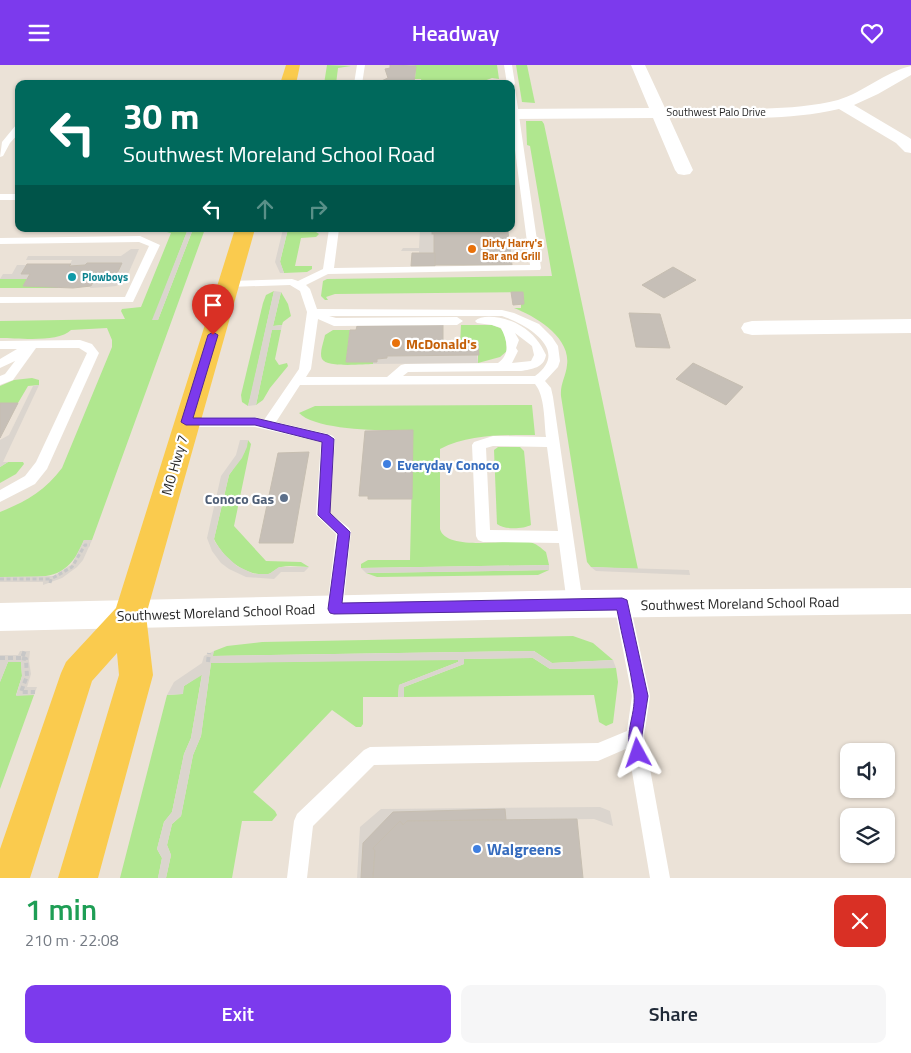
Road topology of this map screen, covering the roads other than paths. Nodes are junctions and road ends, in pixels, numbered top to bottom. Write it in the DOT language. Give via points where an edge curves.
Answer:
graph roads {
  1 [pos="293,65"];
  2 [pos="360,65"];
  3 [pos="508,65"];
  4 [pos="638,65"];
  5 [pos="911,70"];
  6 [pos="289,80"];
  7 [pos="358,80"];
  8 [pos="510,80"];
  9 [pos="842,104"];
  10 [pos="658,113"];
  11 [pos="515,114"];
  12 [pos="15,135"];
  13 [pos="515,139"];
  14 [pos="911,148"];
  15 [pos="0,154"];
  16 [pos="684,170"];
  17 [pos="0,197"];
  18 [pos="15,197"];
  19 [pos="244,232"];
  20 [pos="334,232"];
  21 [pos="0,241"];
  22 [pos="328,271"];
  23 [pos="228,284"];
  24 [pos="298,285"];
  25 [pos="0,292"];
  26 [pos="0,300"];
  27 [pos="94,300"];
  28 [pos="312,312"];
  29 [pos="501,323"];
  30 [pos="911,327"];
  31 [pos="752,328"];
  32 [pos="0,345"];
  33 [pos="32,345"];
  34 [pos="0,357"];
  35 [pos="0,364"];
  36 [pos="500,367"];
  37 [pos="0,374"];
  38 [pos="538,380"];
  39 [pos="0,381"];
  40 [pos="297,381"];
  41 [pos="390,381"];
  42 [pos="186,422"];
  43 [pos="267,425"];
  44 [pos="554,441"];
  45 [pos="0,497"];
  46 [pos="565,537"];
  47 [pos="911,601"];
  48 [pos="575,604"];
  49 [pos="622,604"];
  50 [pos="334,609"];
  51 [pos="130,615"];
  52 [pos="0,617"];
  53 [pos="635,735"];
  54 [pos="10,878"];
  55 [pos="78,878"];
  56 [pos="297,878"];
  57 [pos="660,878"];
  1 -- 6 [label="main road"];
  2 -- 7 [label="lane"];
  3 -- 8 [label="lane"];
  4 -- 10 [label="street"];
  5 -- 9 [label="street, Southwest Palo Drive" via="866,95"];
  9 -- 10 [label="street, Southwest Palo Drive" via="777,112"];
  9 -- 14 [label="street"];
  10 -- 11 [label="street, Southwest Palo Drive"];
  10 -- 16 [label="street"];
  12 -- 15 [label="lane"];
  13 -- 22 [label="lane" via="536,268"];
  17 -- 18 [label="lane"];
  19 -- 23 [label="main road, MO Hwy 7"];
  20 -- 22 [label="lane"];
  21 -- 27 [label="lane" via="140,239 155,245 129,300"];
  22 -- 24 [label="lane"];
  23 -- 24 [label="lane" via="292,282"];
  23 -- 42 [label="main road, MO Hwy 7"];
  24 -- 28 [label="lane" via="305,289"];
  25 -- 27 [label="lane" via="78,291"];
  26 -- 27 [label="lane"];
  28 -- 29 [label="lane" via="334,322"];
  28 -- 38 [label="lane" via="486,312 510,315 536,327 552,344 554,366 548,375"];
  28 -- 40 [label="lane" via="305,369"];
  29 -- 36 [label="lane" via="513,340 506,364"];
  29 -- 36 [label="lane" via="516,328 541,354 536,363 515,368"];
  30 -- 31 [label="street"];
  32 -- 33 [label="lane"];
  33 -- 34 [label="lane"];
  33 -- 35 [label="lane"];
  33 -- 37 [label="lane"];
  33 -- 39 [label="lane" via="9,377"];
  33 -- 45 [label="lane" via="80,343 93,353 42,465 30,480"];
  36 -- 41 [label="lane" via="405,368"];
  38 -- 41 [label="lane"];
  38 -- 44 [label="lane" via="548,397"];
  40 -- 41 [label="lane"];
  40 -- 43 [label="lane"];
  42 -- 43 [label="lane" via="255,422"];
  42 -- 51 [label="main road, MO Hwy 7"];
  43 -- 50 [label="lane" via="328,439 324,515 344,532"];
  44 -- 46 [label="lane"];
  44 -- 46 [label="lane" via="493,441 479,445 483,536"];
  46 -- 48 [label="lane"];
  47 -- 49 [label="main road, Southwest Moreland School Road"];
  48 -- 49 [label="main road, Southwest Moreland School Road"];
  48 -- 50 [label="main road, Southwest Moreland School Road"];
  49 -- 53 [label="lane" via="641,696"];
  50 -- 51 [label="main road, Southwest Moreland School Road"];
  51 -- 52 [label="main road, Southwest Moreland School Road"];
  51 -- 54 [label="main road, MO Hwy 7" via="78,673"];
  51 -- 55 [label="main road, MO Hwy 7" via="136,675"];
  53 -- 56 [label="lane" via="598,753 370,756 304,821"];
  53 -- 57 [label="lane"];
}
